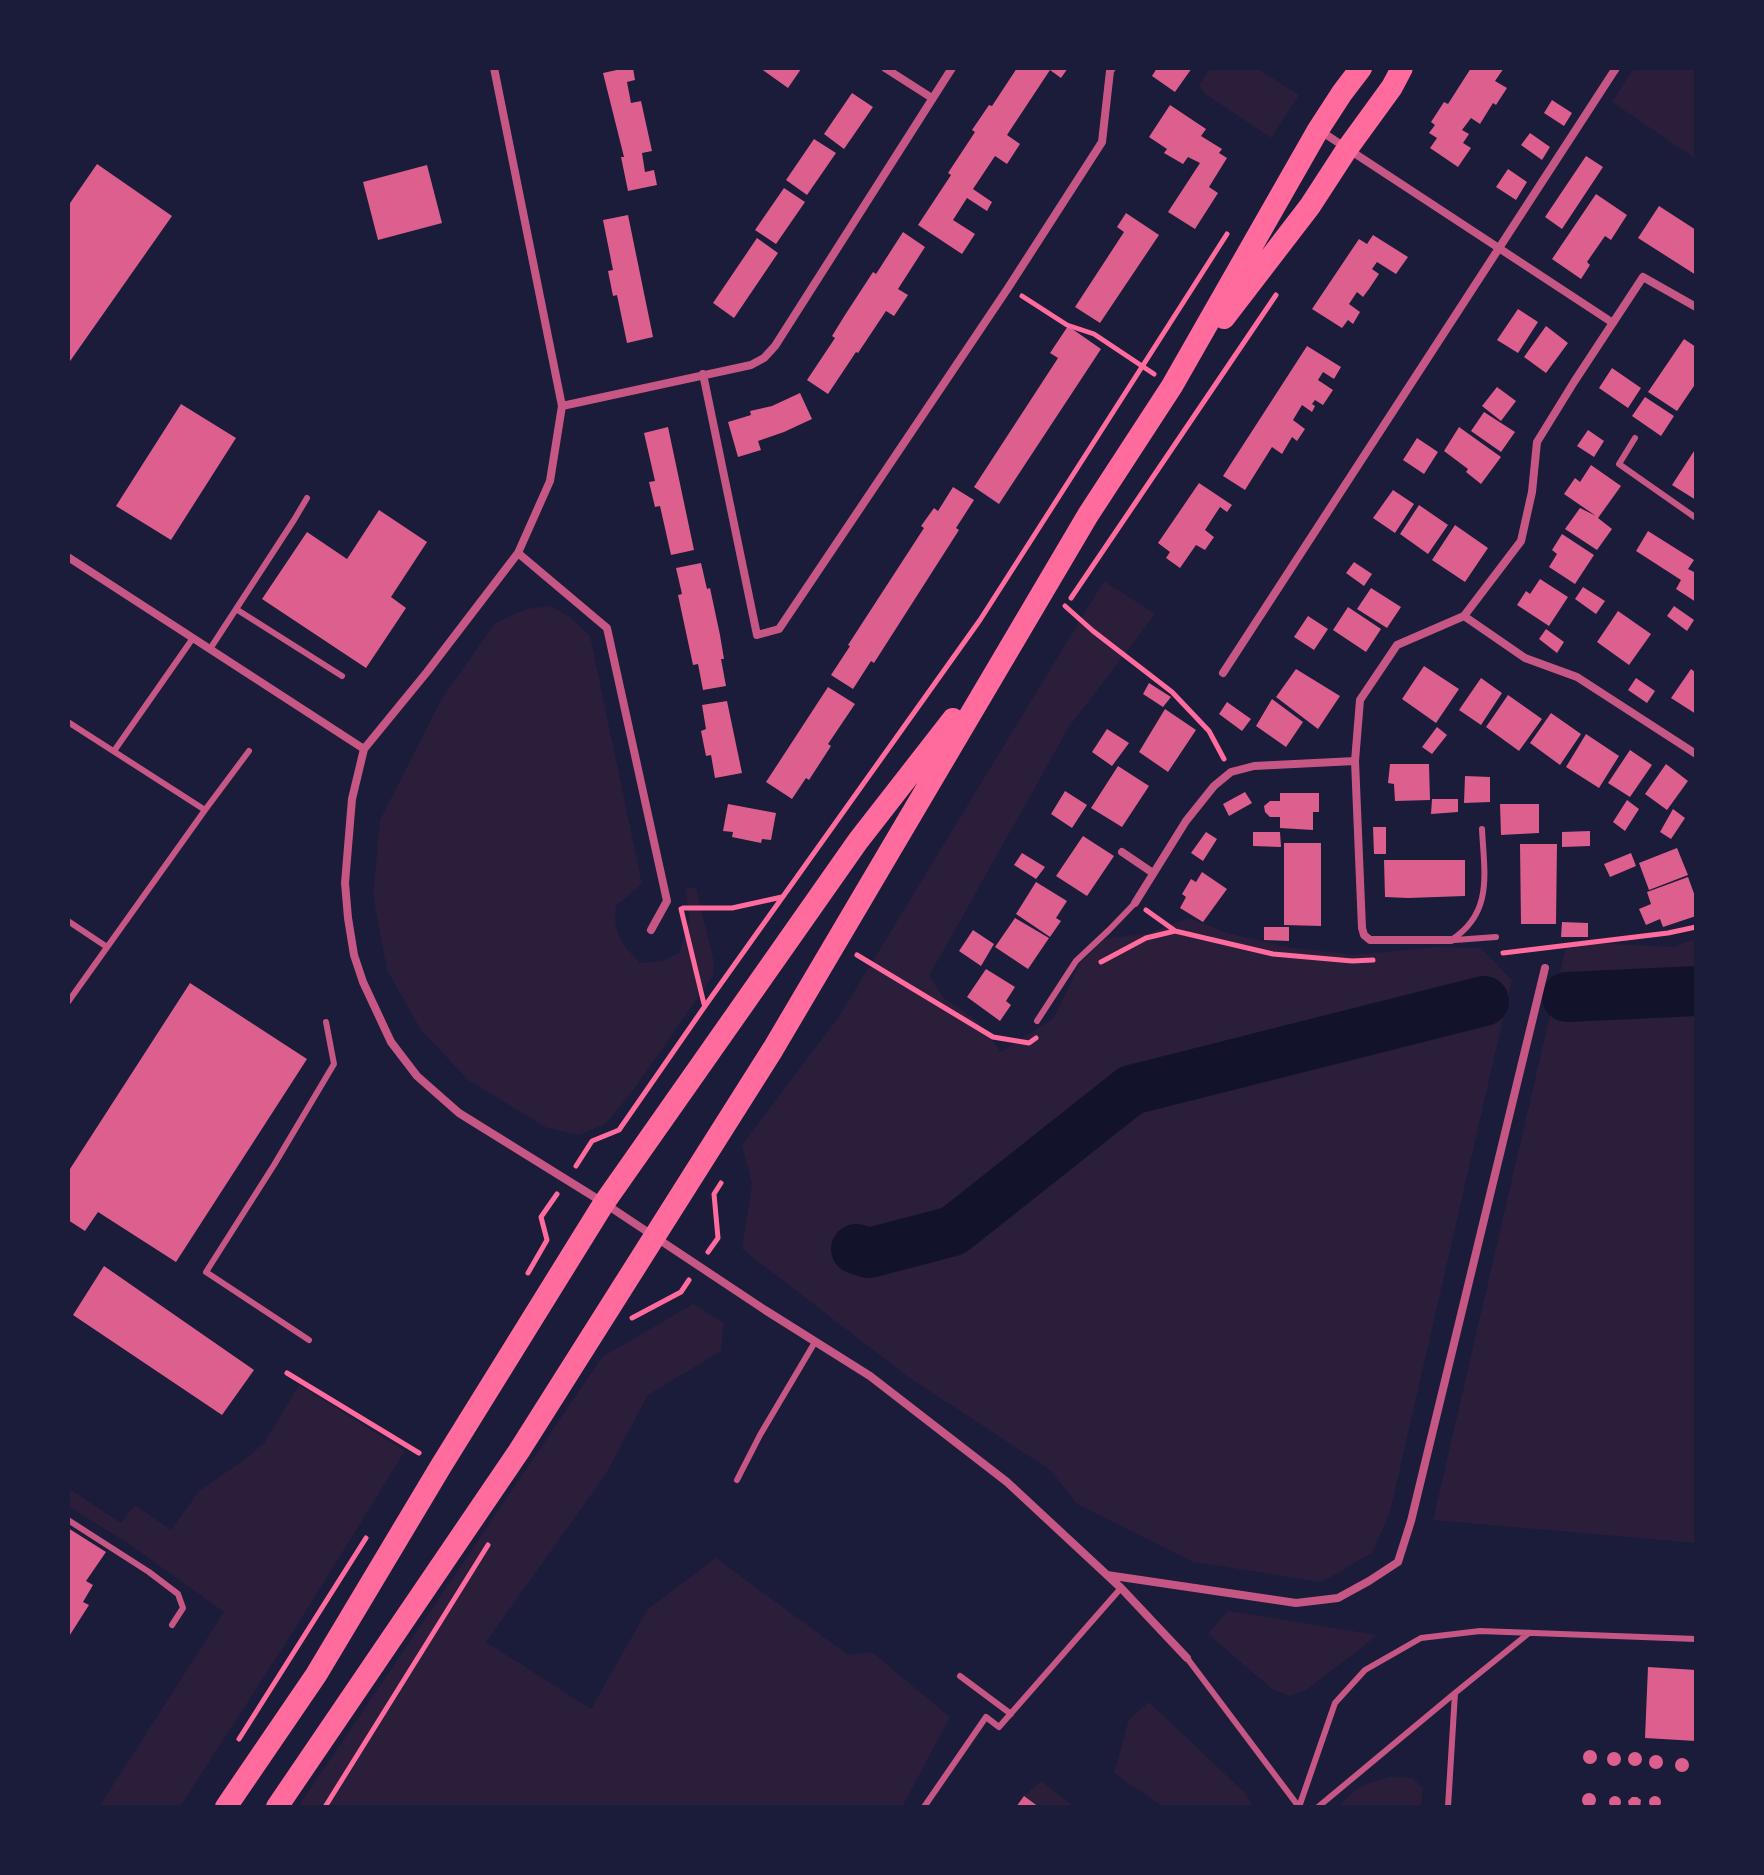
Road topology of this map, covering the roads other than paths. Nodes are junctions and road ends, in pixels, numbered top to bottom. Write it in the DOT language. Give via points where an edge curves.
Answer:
graph roads {
  1 [pos="494,68"];
  2 [pos="885,68"];
  3 [pos="952,68"];
  4 [pos="1112,68"];
  5 [pos="1361,68"];
  6 [pos="1402,68"];
  7 [pos="1616,68"];
  8 [pos="932,98"];
  9 [pos="1318,130"];
  10 [pos="1347,149"];
  11 [pos="1499,248"];
  12 [pos="1696,307"];
  13 [pos="1613,323"];
  14 [pos="703,374"];
  15 [pos="1172,386"];
  16 [pos="562,406"];
  17 [pos="1635,438"];
  18 [pos="307,498"];
  19 [pos="1696,518"];
  20 [pos="518,553"];
  21 [pos="68,557"];
  22 [pos="236,609"];
  23 [pos="1464,616"];
  24 [pos="193,638"];
  25 [pos="210,649"];
  26 [pos="1003,655"];
  27 [pos="1223,673"];
  28 [pos="342,676"];
  29 [pos="68,722"];
  30 [pos="364,749"];
  31 [pos="114,751"];
  32 [pos="249,751"];
  33 [pos="1696,754"];
  34 [pos="1355,761"];
  35 [pos="205,810"];
  36 [pos="1482,829"];
  37 [pos="1122,852"];
  38 [pos="1153,873"];
  39 [pos="1135,903"];
  40 [pos="68,921"];
  41 [pos="651,930"];
  42 [pos="1496,937"];
  43 [pos="1451,940"];
  44 [pos="107,947"];
  45 [pos="1545,968"];
  46 [pos="68,1002"];
  47 [pos="1037,1021"];
  48 [pos="326,1022"];
  49 [pos="604,1203"];
  50 [pos="654,1236"];
  51 [pos="309,1340"];
  52 [pos="815,1342"];
  53 [pos="737,1480"];
  54 [pos="68,1520"];
  55 [pos="1106,1574"];
  56 [pos="1121,1588"];
  57 [pos="172,1625"];
  58 [pos="1529,1633"];
  59 [pos="1696,1639"];
  60 [pos="1187,1658"];
  61 [pos="960,1676"];
  62 [pos="1455,1693"];
  63 [pos="1011,1714"];
  64 [pos="226,1807"];
  65 [pos="277,1807"];
  66 [pos="924,1807"];
  67 [pos="1299,1807"];
  68 [pos="1318,1807"];
  69 [pos="1448,1807"];
  1 -- 16 [label="street"];
  2 -- 8 [label="street"];
  3 -- 8 [label="street"];
  4 -- 14 [label="street" via="1102,142 779,629 757,635"];
  5 -- 9 [label="highway"];
  6 -- 10 [label="highway"];
  7 -- 11 [label="street"];
  8 -- 14 [label="street" via="775,346 751,365"];
  9 -- 10 [label="street"];
  9 -- 15 [label="highway"];
  10 -- 11 [label="street"];
  10 -- 15 [label="highway" via="1310,206"];
  11 -- 13 [label="street"];
  11 -- 27 [label="street"];
  12 -- 13 [label="street" via="1643,277"];
  13 -- 23 [label="street" via="1537,442 1521,541"];
  14 -- 16 [label="street"];
  15 -- 26 [label="highway"];
  16 -- 20 [label="street" via="550,481"];
  17 -- 19 [label="lane" via="1619,464"];
  18 -- 22 [label="lane"];
  20 -- 30 [label="street"];
  20 -- 41 [label="street" via="607,628 667,901"];
  21 -- 24 [label="street"];
  22 -- 25 [label="lane"];
  22 -- 28 [label="lane"];
  23 -- 33 [label="street" via="1525,658 1577,677"];
  23 -- 34 [label="street" via="1397,645 1360,700"];
  24 -- 25 [label="street"];
  24 -- 31 [label="lane"];
  25 -- 30 [label="street"];
  26 -- 49 [label="highway" via="858,841"];
  26 -- 50 [label="highway" via="773,1049"];
  29 -- 31 [label="lane"];
  30 -- 49 [label="street" via="352,799 345,883 348,918 363,982 391,1042 417,1076 459,1113"];
  31 -- 35 [label="lane"];
  32 -- 35 [label="lane"];
  34 -- 38 [label="street" via="1231,772 1186,821"];
  34 -- 43 [label="street" via="1364,935 1370,940"];
  35 -- 44 [label="lane"];
  36 -- 43 [label="lane" via="1483,901"];
  37 -- 38 [label="street"];
  38 -- 39 [label="street"];
  39 -- 47 [label="lane" via="1076,961"];
  40 -- 44 [label="lane"];
  42 -- 43 [label="lane"];
  44 -- 46 [label="lane"];
  45 -- 55 [label="street" via="1398,1562 1338,1598 1296,1603"];
  48 -- 51 [label="lane" via="334,1064 206,1272"];
  49 -- 50 [label="street"];
  49 -- 64 [label="highway" via="316,1675"];
  50 -- 52 [label="street"];
  50 -- 65 [label="highway" via="519,1451"];
  52 -- 53 [label="lane"];
  52 -- 55 [label="street" via="870,1376 1007,1482"];
  54 -- 57 [label="lane" via="178,1594 183,1608"];
  55 -- 56 [label="street"];
  56 -- 60 [label="street"];
  56 -- 63 [label="lane"];
  58 -- 59 [label="lane"];
  58 -- 62 [label="lane"];
  58 -- 67 [label="lane" via="1480,1631 1421,1638 1365,1670 1335,1703"];
  60 -- 67 [label="lane"];
  61 -- 63 [label="lane"];
  62 -- 68 [label="lane"];
  62 -- 69 [label="lane"];
  63 -- 66 [label="lane" via="999,1727 986,1717"];
}
